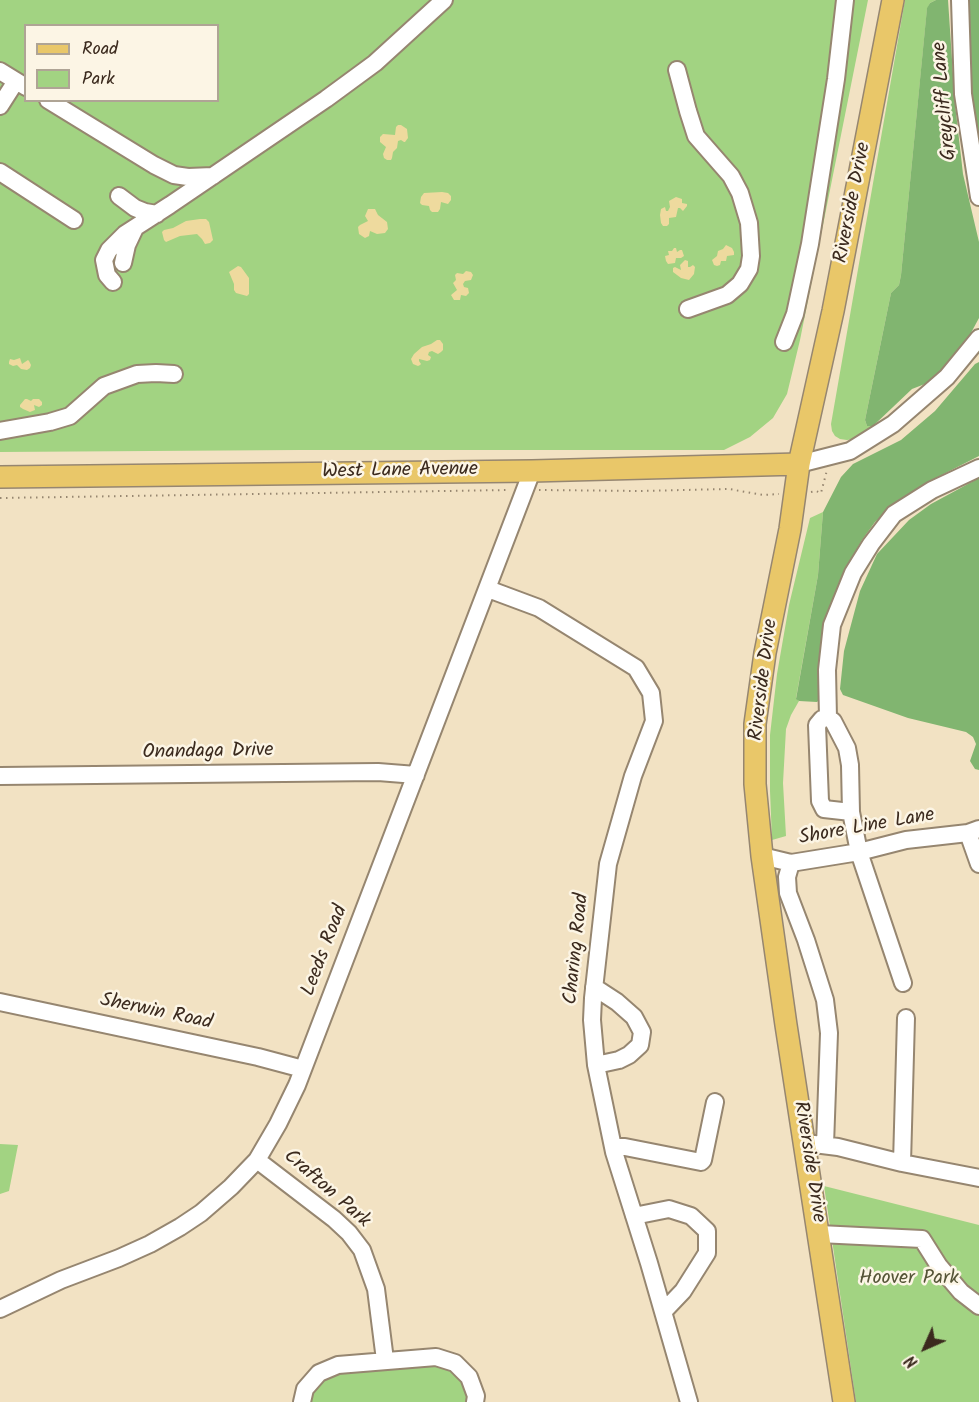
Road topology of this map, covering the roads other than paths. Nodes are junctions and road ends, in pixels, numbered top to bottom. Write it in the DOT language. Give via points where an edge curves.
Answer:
graph roads {
  1 [pos="444,0"];
  2 [pos="845,0"];
  3 [pos="893,0"];
  4 [pos="960,0"];
  5 [pos="678,70"];
  6 [pos="0,71"];
  7 [pos="21,84"];
  8 [pos="51,102"];
  9 [pos="0,106"];
  10 [pos="0,172"];
  11 [pos="214,176"];
  12 [pos="119,196"];
  13 [pos="979,197"];
  14 [pos="157,214"];
  15 [pos="74,220"];
  16 [pos="135,228"];
  17 [pos="123,263"];
  18 [pos="113,282"];
  19 [pos="688,309"];
  20 [pos="979,339"];
  21 [pos="784,342"];
  22 [pos="174,374"];
  23 [pos="0,431"];
  24 [pos="799,464"];
  25 [pos="979,468"];
  26 [pos="0,477"];
  27 [pos="529,481"];
  28 [pos="488,589"];
  29 [pos="828,718"];
  30 [pos="416,775"];
  31 [pos="0,776"];
  32 [pos="851,812"];
  33 [pos="973,831"];
  34 [pos="859,852"];
  35 [pos="762,856"];
  36 [pos="791,863"];
  37 [pos="979,864"];
  38 [pos="903,982"];
  39 [pos="594,987"];
  40 [pos="0,1002"];
  41 [pos="906,1018"];
  42 [pos="596,1065"];
  43 [pos="303,1069"];
  44 [pos="715,1102"];
  45 [pos="815,1144"];
  46 [pos="613,1147"];
  47 [pos="257,1160"];
  48 [pos="902,1162"];
  49 [pos="979,1178"];
  50 [pos="634,1216"];
  51 [pos="819,1234"];
  52 [pos="979,1306"];
  53 [pos="0,1309"];
  54 [pos="663,1312"];
  55 [pos="385,1360"];
  56 [pos="302,1402"];
  57 [pos="475,1402"];
  58 [pos="689,1402"];
  59 [pos="844,1402"];
  1 -- 11 [label="street" via="375,63"];
  2 -- 21 [label="street" via="810,244 795,314"];
  3 -- 24 [label="main road, Riverside Drive"];
  4 -- 13 [label="street, Greycliff Lane" via="963,94"];
  5 -- 19 [label="street" via="696,136 731,176 740,193 751,256 740,284 727,295"];
  6 -- 7 [label="street"];
  7 -- 9 [label="street"];
  8 -- 11 [label="street" via="174,175"];
  10 -- 15 [label="street"];
  11 -- 14 [label="street"];
  12 -- 14 [label="street" via="135,208"];
  14 -- 16 [label="street"];
  16 -- 17 [label="street"];
  16 -- 18 [label="street" via="109,250 104,260"];
  20 -- 24 [label="street" via="947,377 893,424 850,451"];
  22 -- 23 [label="street" via="137,374 104,386 70,416"];
  24 -- 27 [label="main road, West Lane Avenue"];
  24 -- 35 [label="main road, Riverside Drive" via="755,724 755,784"];
  25 -- 29 [label="street" via="932,490 894,514 853,573 832,625 827,670"];
  26 -- 27 [label="main road, West Lane Avenue"];
  27 -- 28 [label="street, Leeds Road"];
  28 -- 30 [label="street, Leeds Road"];
  28 -- 39 [label="street, Charing Road" via="539,608 636,668 651,693 654,721 633,776 608,864"];
  29 -- 32 [label="street" via="847,748"];
  29 -- 32 [label="street" via="817,724 820,801 824,809"];
  30 -- 31 [label="street, Onandaga Drive" via="366,772"];
  30 -- 43 [label="street, Leeds Road"];
  32 -- 34 [label="street"];
  33 -- 34 [label="street, Shore Line Lane" via="906,840"];
  33 -- 37 [label="street"];
  34 -- 36 [label="street, Shore Line Lane"];
  34 -- 38 [label="street"];
  35 -- 36 [label="street, Shore Line Lane"];
  35 -- 45 [label="main road, Riverside Drive"];
  36 -- 45 [label="street" via="788,892 825,1000 829,1033"];
  39 -- 42 [label="street, Charing Road"];
  39 -- 42 [label="street" via="634,1017 642,1032 640,1045 629,1055"];
  40 -- 43 [label="street, Sherwin Road"];
  41 -- 48 [label="street"];
  42 -- 46 [label="street, Charing Road"];
  43 -- 47 [label="street, Leeds Road"];
  44 -- 46 [label="street" via="701,1162"];
  45 -- 48 [label="street"];
  45 -- 51 [label="main road, Riverside Drive"];
  46 -- 50 [label="street, Charing Road"];
  47 -- 53 [label="street, Leeds Road" via="231,1187 180,1227 150,1244"];
  47 -- 55 [label="street, Crafton Park" via="333,1219 362,1250 376,1289"];
  48 -- 49 [label="street"];
  50 -- 54 [label="street, Charing Road"];
  50 -- 54 [label="street" via="669,1209 691,1216 707,1232 707,1253 683,1291"];
  51 -- 52 [label="street" via="922,1239 946,1275"];
  51 -- 59 [label="main road, Riverside Drive"];
  54 -- 58 [label="street, Charing Road"];
  55 -- 56 [label="street" via="338,1365 319,1373 305,1389"];
  55 -- 57 [label="street" via="436,1357 455,1363 469,1377"];
}
